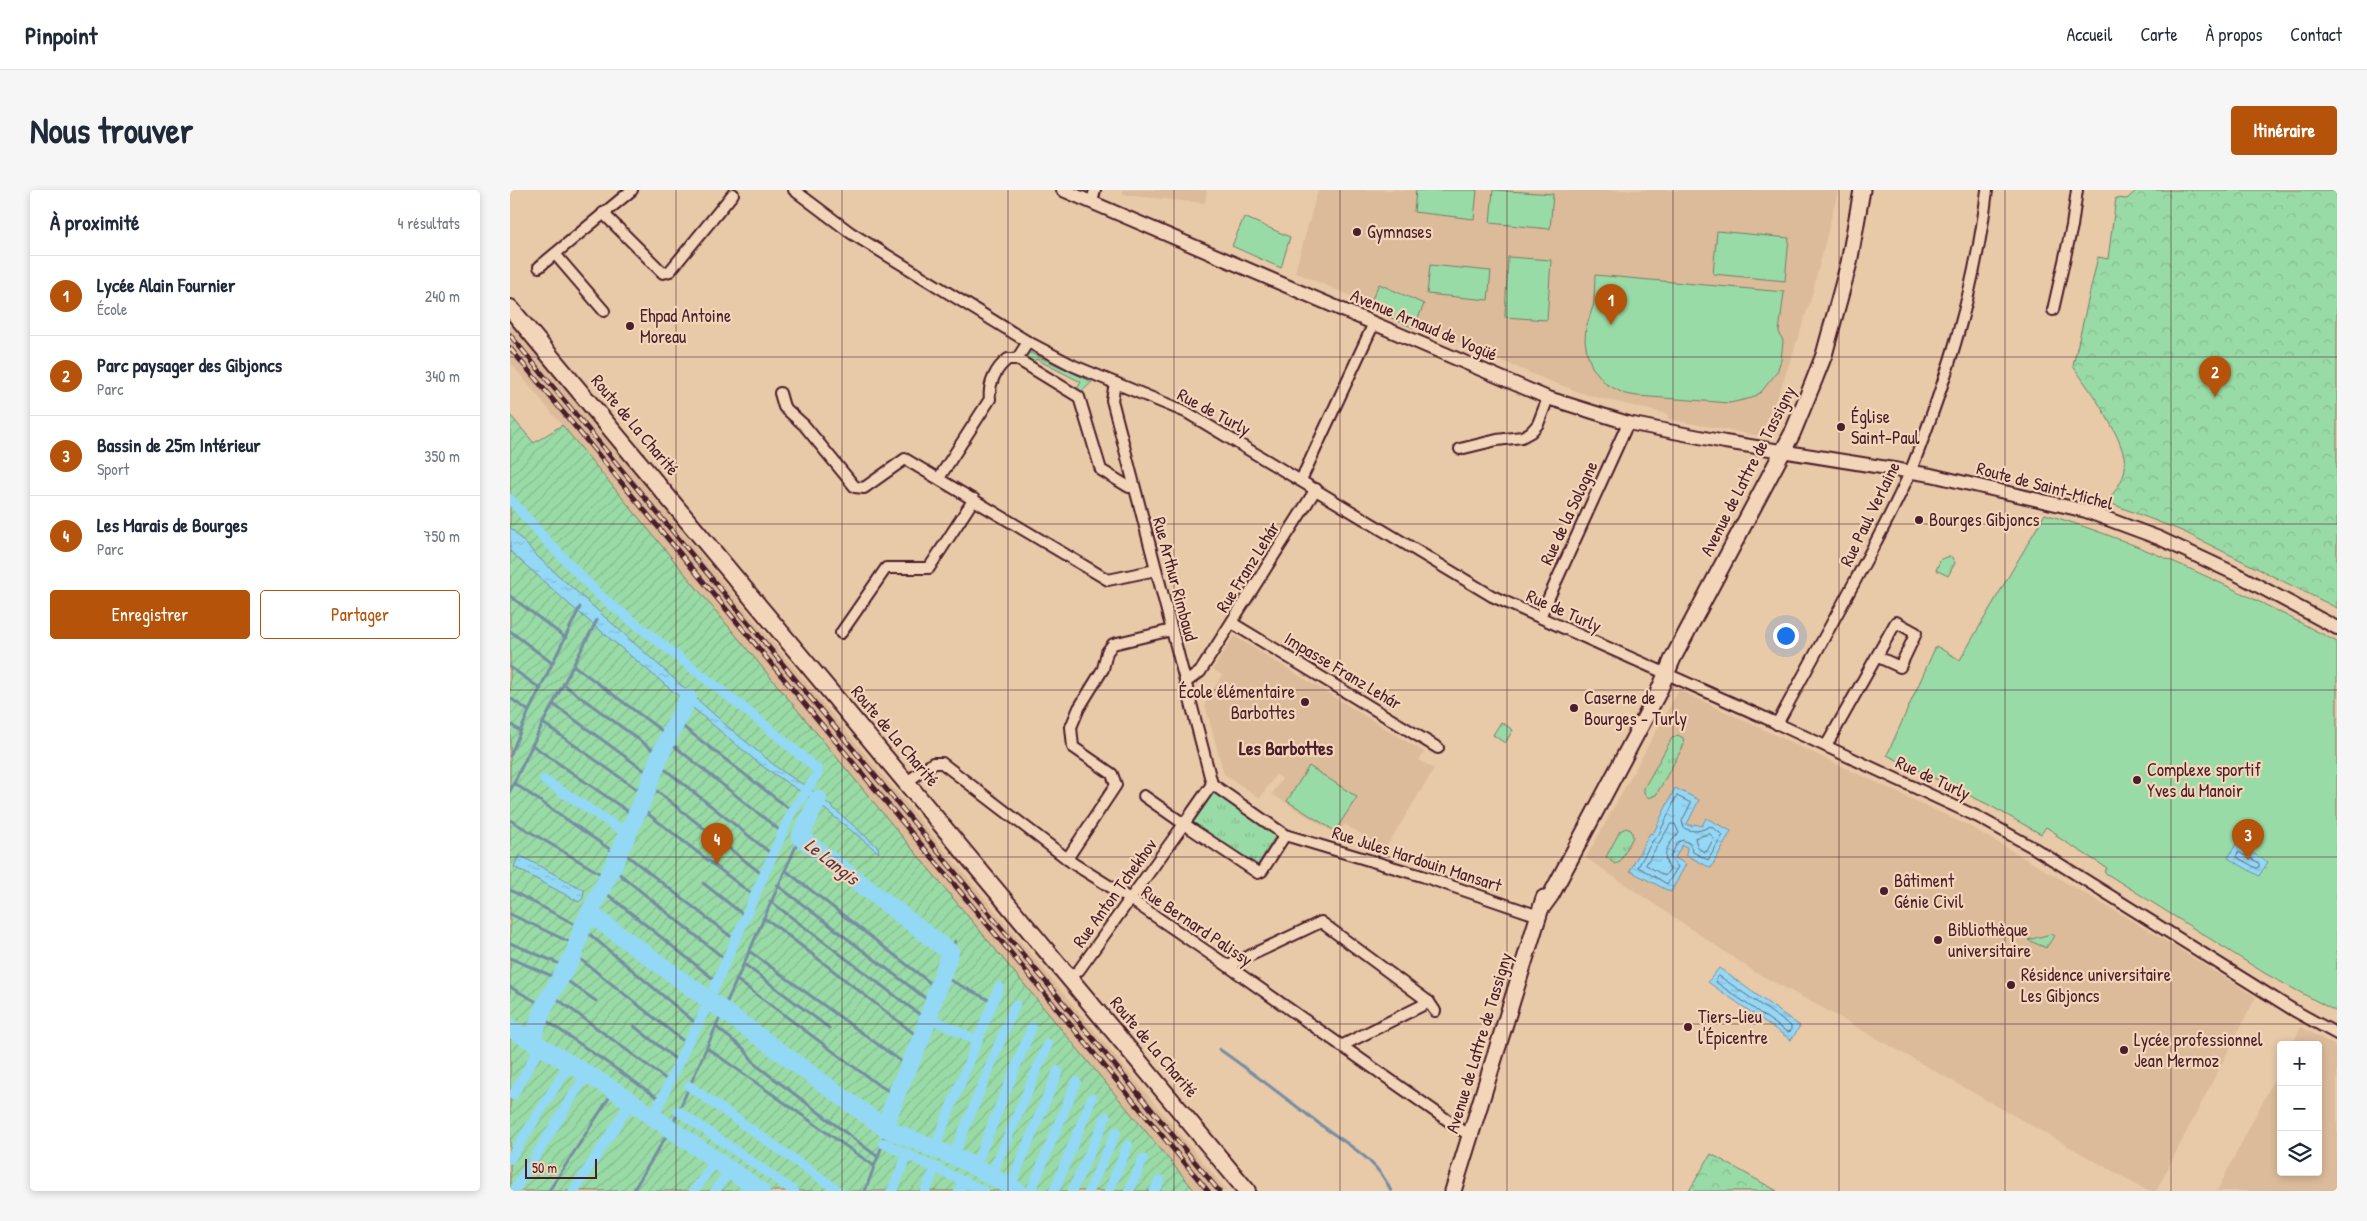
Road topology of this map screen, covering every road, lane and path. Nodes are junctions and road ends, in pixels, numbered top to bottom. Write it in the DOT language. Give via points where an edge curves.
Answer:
graph roads {
  1 [pos="632,190"];
  2 [pos="794,190"];
  3 [pos="1064,190"];
  4 [pos="1862,190"];
  5 [pos="1987,190"];
  6 [pos="2077,190"];
  7 [pos="733,194"];
  8 [pos="1093,196"];
  9 [pos="603,214"];
  10 [pos="555,254"];
  11 [pos="539,267"];
  12 [pos="510,308"];
  13 [pos="2053,310"];
  14 [pos="604,311"];
  15 [pos="1374,323"];
  16 [pos="1028,342"];
  17 [pos="1018,359"];
  18 [pos="1115,383"];
  19 [pos="780,393"];
  20 [pos="1548,398"];
  21 [pos="1628,423"];
  22 [pos="1460,449"];
  23 [pos="1783,451"];
  24 [pos="1910,471"];
  25 [pos="939,478"];
  26 [pos="1301,480"];
  27 [pos="1133,486"];
  28 [pos="1316,490"];
  29 [pos="974,499"];
  30 [pos="1156,570"];
  31 [pos="1540,617"];
  32 [pos="1232,623"];
  33 [pos="2337,628"];
  34 [pos="1172,630"];
  35 [pos="842,633"];
  36 [pos="1878,657"];
  37 [pos="1666,674"];
  38 [pos="1186,682"];
  39 [pos="1777,724"];
  40 [pos="1826,746"];
  41 [pos="1438,748"];
  42 [pos="907,782"];
  43 [pos="1212,784"];
  44 [pos="1144,796"];
  45 [pos="1184,824"];
  46 [pos="1285,835"];
  47 [pos="1067,859"];
  48 [pos="1130,899"];
  49 [pos="1541,911"];
  50 [pos="1228,966"];
  51 [pos="1070,978"];
  52 [pos="1429,1002"];
  53 [pos="1435,1011"];
  54 [pos="2337,1034"];
  55 [pos="1341,1046"];
  56 [pos="1470,1136"];
  57 [pos="1248,1191"];
  58 [pos="1453,1191"];
  1 -- 9 [label="street"];
  2 -- 16 [label="street, Rue de Turly" via="851,233"];
  3 -- 8 [label="street, Avenue Arnaud de Vogüé"];
  4 -- 23 [label="main road, Avenue de Lattre de Tassigny" via="1849,263 1824,355"];
  5 -- 24 [label="street, Rue Paul Verlaine" via="1978,251 1954,352"];
  6 -- 13 [label="street"];
  7 -- 9 [label="street" via="670,272 663,273"];
  8 -- 15 [label="street, Avenue Arnaud de Vogüé"];
  9 -- 10 [label="street"];
  10 -- 11 [label="street"];
  10 -- 14 [label="street"];
  12 -- 42 [label="main road, Route de La Charité"];
  15 -- 20 [label="street, Avenue Arnaud de Vogüé"];
  15 -- 26 [label="street"];
  16 -- 17 [label="street"];
  16 -- 18 [label="street, Rue de Turly"];
  17 -- 25 [label="street" via="1008,359 1000,366 990,385 990,400"];
  17 -- 27 [label="street" via="1079,397 1101,470 1129,488"];
  18 -- 26 [label="street, Rue de Turly" via="1186,412"];
  18 -- 27 [label="street, Rue Arthur Rimbaud" via="1112,400"];
  19 -- 25 [label="street" via="784,408 804,425 855,487 864,488 905,459"];
  20 -- 21 [label="street, Avenue Arnaud de Vogüé"];
  20 -- 22 [label="street" via="1538,424 1531,432 1522,437"];
  21 -- 23 [label="street, Avenue Arnaud de Vogüé"];
  21 -- 31 [label="street, Rue de la Sologne"];
  23 -- 24 [label="street, Route de Saint-Michel"];
  23 -- 37 [label="main road, Avenue de Lattre de Tassigny"];
  24 -- 33 [label="street, Route de Saint-Michel" via="2086,511 2159,538 2238,575"];
  24 -- 39 [label="street, Rue Paul Verlaine" via="1876,542"];
  25 -- 29 [label="street"];
  26 -- 28 [label="street, Rue de Turly"];
  27 -- 30 [label="street, Rue Arthur Rimbaud"];
  28 -- 31 [label="street, Rue de Turly" via="1492,596"];
  28 -- 32 [label="street, Rue Franz Lehár"];
  29 -- 30 [label="street" via="1108,580"];
  29 -- 35 [label="street" via="929,568 886,568"];
  30 -- 34 [label="street, Rue Arthur Rimbaud"];
  31 -- 37 [label="street, Rue de Turly"];
  32 -- 38 [label="street, Rue Franz Lehár" via="1200,672"];
  32 -- 41 [label="street, Impasse Franz Lehár"];
  34 -- 38 [label="street, Rue Arthur Rimbaud"];
  34 -- 47 [label="street" via="1113,644 1107,652 1103,669 1070,727 1072,747 1112,774 1116,785"];
  36 -- 40 [label="street"];
  37 -- 39 [label="street, Rue de Turly"];
  37 -- 49 [label="main road, Avenue de Lattre de Tassigny"];
  38 -- 43 [label="street, Rue Arthur Rimbaud"];
  39 -- 40 [label="street, Rue de Turly"];
  40 -- 54 [label="street, Rue de Turly" via="1978,817 2034,848"];
  42 -- 47 [label="street, Rue Bernard Palissy" via="934,763 942,763"];
  42 -- 51 [label="main road, Route de La Charité"];
  43 -- 45 [label="street, Rue Anton Tchekhov"];
  43 -- 46 [label="street, Rue Jules Hardouin Mansart"];
  44 -- 45 [label="street"];
  45 -- 46 [label="street" via="1258,873"];
  45 -- 48 [label="street, Rue Anton Tchekhov"];
  46 -- 49 [label="street, Rue Jules Hardouin Mansart"];
  47 -- 48 [label="street, Rue Bernard Palissy"];
  48 -- 50 [label="street, Rue Bernard Palissy"];
  48 -- 51 [label="street, Rue Anton Tchekhov"];
  49 -- 56 [label="main road, Avenue de Lattre de Tassigny"];
  50 -- 52 [label="street" via="1321,922"];
  50 -- 55 [label="street, Rue Bernard Palissy"];
  51 -- 57 [label="main road, Route de La Charité"];
  52 -- 53 [label="street"];
  52 -- 55 [label="street"];
  55 -- 56 [label="street, Rue Bernard Palissy"];
  56 -- 58 [label="main road, Avenue de Lattre de Tassigny"];
}
